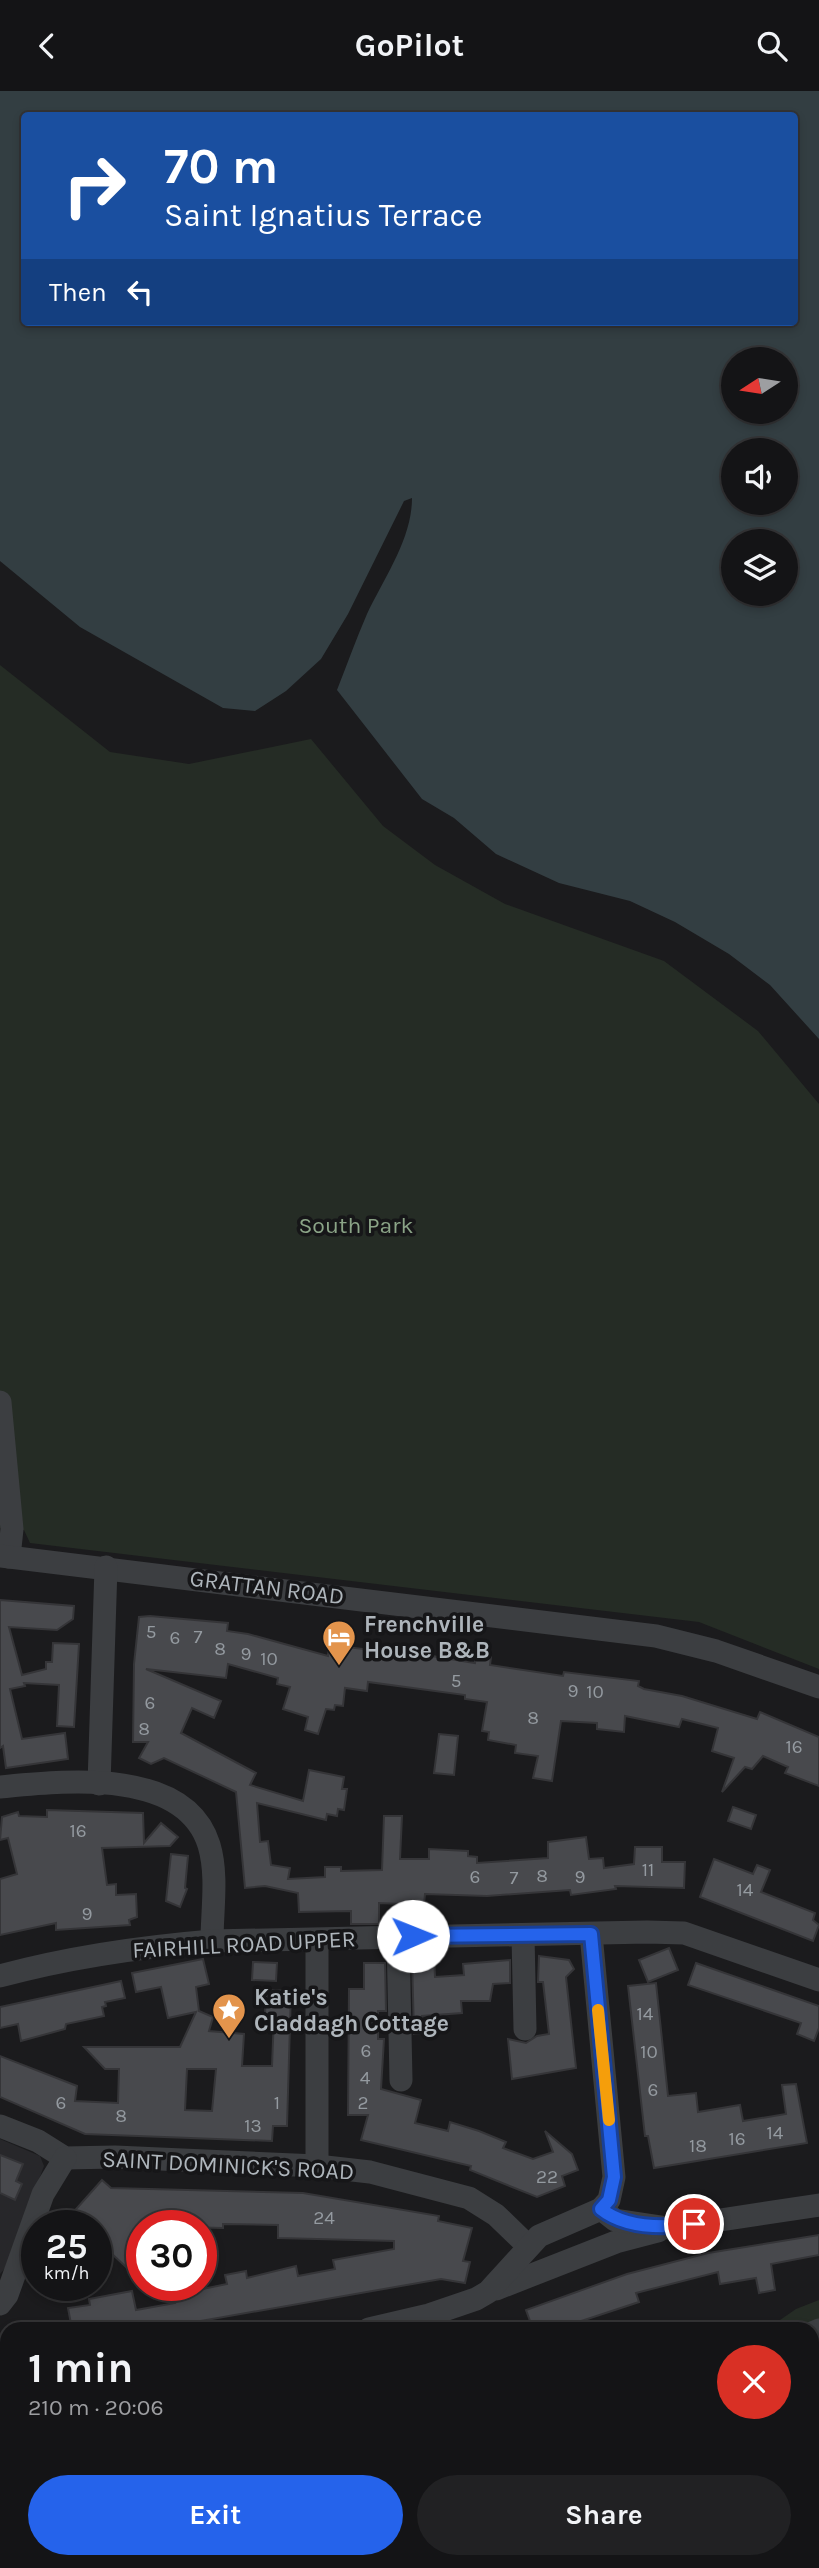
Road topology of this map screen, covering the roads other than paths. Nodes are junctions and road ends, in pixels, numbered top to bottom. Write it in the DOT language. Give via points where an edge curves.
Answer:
graph roads {
  1 [pos="0,1402"];
  2 [pos="4,1556"];
  3 [pos="106,1567"];
  4 [pos="819,1687"];
  5 [pos="99,1784"];
  6 [pos="0,1787"];
  7 [pos="591,1934"];
  8 [pos="523,1935"];
  9 [pos="398,1937"];
  10 [pos="317,1940"];
  11 [pos="212,1941"];
  12 [pos="0,1976"];
  13 [pos="819,1980"];
  14 [pos="526,2029"];
  15 [pos="401,2080"];
  16 [pos="0,2126"];
  17 [pos="65,2158"];
  18 [pos="317,2166"];
  19 [pos="819,2205"];
  20 [pos="601,2209"];
  21 [pos="667,2228"];
  22 [pos="527,2245"];
  23 [pos="488,2292"];
  24 [pos="0,2304"];
  25 [pos="397,2322"];
  1 -- 2 [label="street" via="12,1529"];
  2 -- 3 [label="street, GRATTAN ROAD"];
  3 -- 4 [label="street, GRATTAN ROAD" via="656,1636 716,1651"];
  3 -- 5 [label="street"];
  5 -- 6 [label="street"];
  5 -- 11 [label="street" via="170,1797 197,1821 209,1847 213,1871"];
  7 -- 8 [label="street, FAIRHILL ROAD UPPER"];
  7 -- 13 [label="street, FAIRHILL ROAD UPPER" via="684,1933"];
  7 -- 20 [label="street" via="614,2177 609,2200"];
  8 -- 9 [label="street, FAIRHILL ROAD UPPER"];
  8 -- 14 [label="street"];
  9 -- 10 [label="street, FAIRHILL ROAD UPPER"];
  9 -- 15 [label="street"];
  10 -- 11 [label="street, FAIRHILL ROAD UPPER"];
  10 -- 18 [label="street"];
  11 -- 12 [label="street, FAIRHILL ROAD UPPER" via="96,1954"];
  16 -- 17 [label="street"];
  17 -- 18 [label="street, SAINT DOMINICK'S ROAD"];
  17 -- 24 [label="street" via="43,2194"];
  18 -- 22 [label="street, SAINT DOMINICK'S ROAD" via="370,2172 469,2199 495,2215"];
  19 -- 21 [label="street"];
  20 -- 21 [label="street" via="615,2220"];
  20 -- 22 [label="street"];
  21 -- 23 [label="street" via="616,2242"];
  22 -- 23 [label="street"];
  23 -- 25 [label="street" via="458,2307"];
}
